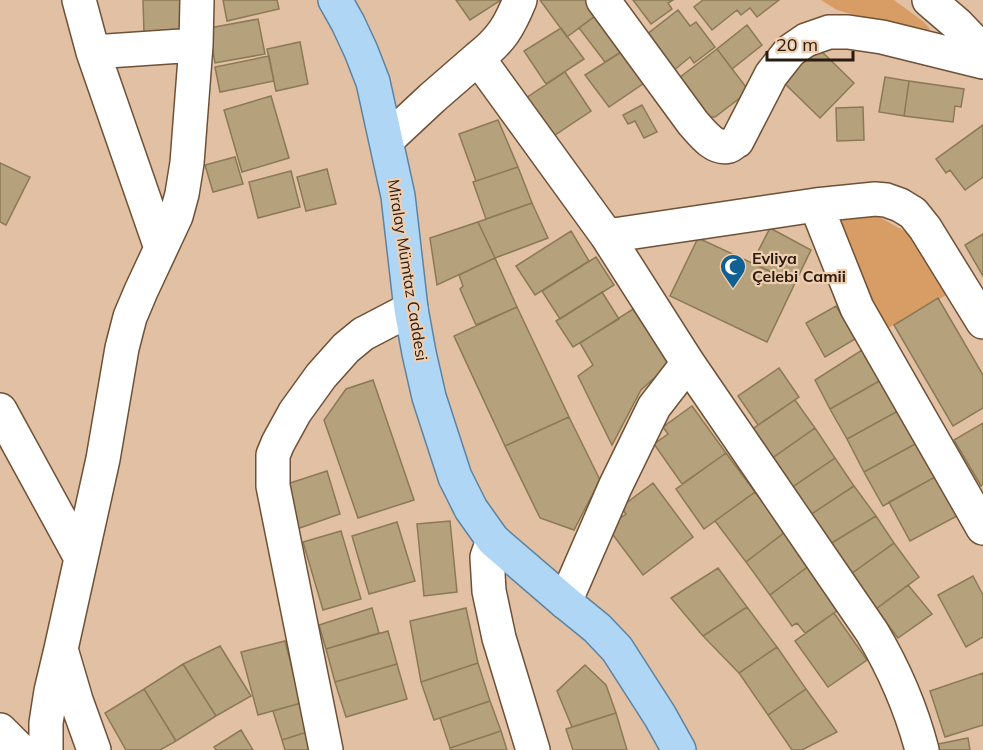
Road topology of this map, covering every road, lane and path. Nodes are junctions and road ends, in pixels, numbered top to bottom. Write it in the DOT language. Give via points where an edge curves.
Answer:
graph roads {
  1 [pos="79,0"];
  2 [pos="197,0"];
  3 [pos="335,0"];
  4 [pos="520,0"];
  5 [pos="603,0"];
  6 [pos="928,0"];
  7 [pos="196,45"];
  8 [pos="983,51"];
  9 [pos="93,52"];
  10 [pos="478,58"];
  11 [pos="983,62"];
  12 [pos="387,140"];
  13 [pos="816,205"];
  14 [pos="607,236"];
  15 [pos="161,248"];
  16 [pos="411,309"];
  17 [pos="983,322"];
  18 [pos="688,363"];
  19 [pos="0,410"];
  20 [pos="983,528"];
  21 [pos="494,540"];
  22 [pos="81,558"];
  23 [pos="565,602"];
  24 [pos="61,649"];
  25 [pos="0,730"];
  26 [pos="20,750"];
  27 [pos="46,750"];
  28 [pos="94,750"];
  29 [pos="326,750"];
  30 [pos="533,750"];
  31 [pos="679,750"];
  32 [pos="922,750"];
  1 -- 9 [label="street"];
  2 -- 7 [label="street"];
  3 -- 12 [label="main road, Miralay Mümtaz Caddesi" via="369,72"];
  4 -- 10 [label="street" via="505,33"];
  5 -- 11 [label="street" via="693,123 718,146 737,141 771,75 790,51 829,32 882,37"];
  6 -- 8 [label="street"];
  7 -- 9 [label="street"];
  7 -- 15 [label="street" via="182,194"];
  9 -- 15 [label="street"];
  10 -- 12 [label="street"];
  10 -- 14 [label="street"];
  12 -- 16 [label="main road, Miralay Mümtaz Caddesi" via="398,196"];
  13 -- 14 [label="street"];
  13 -- 17 [label="street" via="886,200 913,213"];
  13 -- 20 [label="street" via="857,308"];
  14 -- 18 [label="street"];
  15 -- 22 [label="street" via="130,317"];
  16 -- 21 [label="main road, Miralay Mümtaz Caddesi" via="429,397 455,477 471,509"];
  16 -- 29 [label="street" via="369,330 346,348 295,412 273,455 273,486"];
  18 -- 23 [label="street" via="654,406"];
  18 -- 32 [label="street" via="872,632 902,690"];
  19 -- 22 [label="street"];
  21 -- 23 [label="main road, Miralay Mümtaz Caddesi"];
  21 -- 30 [label="street" via="487,557 489,591"];
  22 -- 24 [label="street"];
  23 -- 31 [label="main road, Miralay Mümtaz Caddesi" via="617,649"];
  24 -- 27 [label="street" via="46,723"];
  24 -- 28 [label="street"];
  25 -- 26 [label="street"];
}
